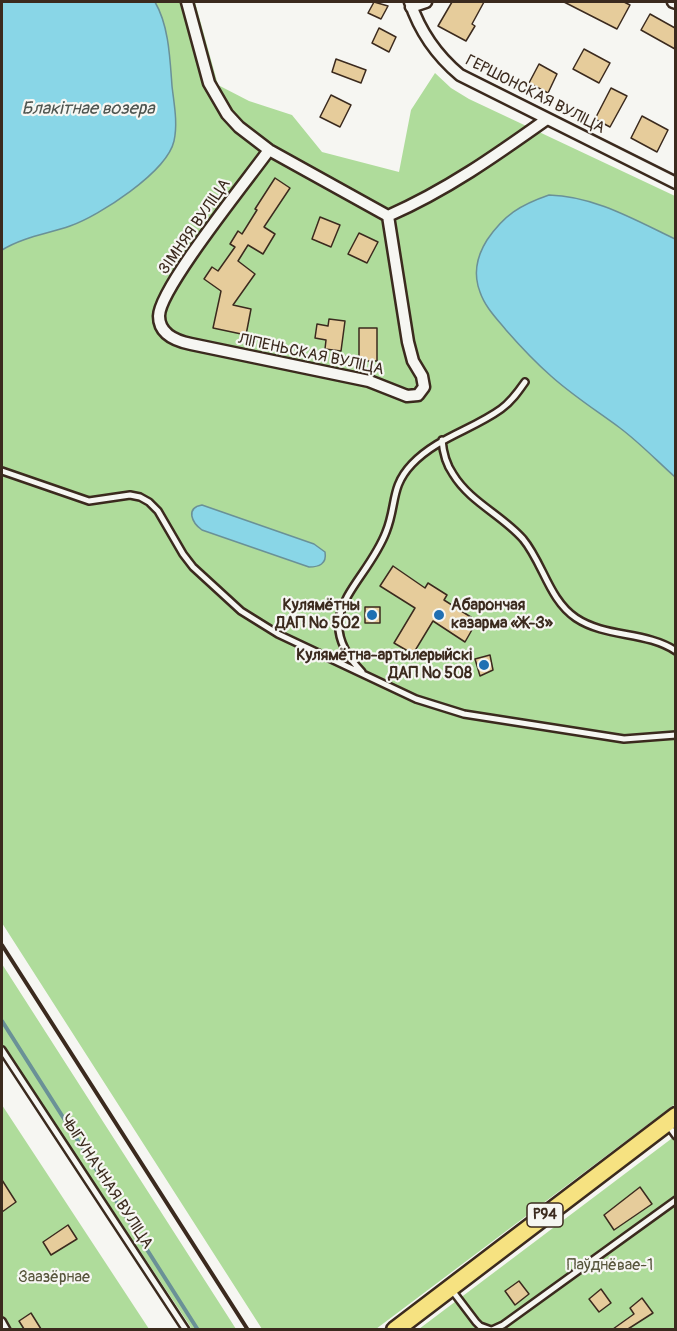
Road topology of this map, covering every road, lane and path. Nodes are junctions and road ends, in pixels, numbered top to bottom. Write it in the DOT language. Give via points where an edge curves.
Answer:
graph roads {
  1 [pos="187,2"];
  2 [pos="426,2"];
  3 [pos="411,4"];
  4 [pos="547,119"];
  5 [pos="269,150"];
  6 [pos="675,183"];
  7 [pos="388,216"];
  8 [pos="161,326"];
  9 [pos="525,382"];
  10 [pos="442,440"];
  11 [pos="2,471"];
  12 [pos="675,651"];
  13 [pos="367,676"];
  14 [pos="675,735"];
  15 [pos="2,1050"];
  16 [pos="673,1125"];
  17 [pos="675,1200"];
  18 [pos="450,1287"];
  19 [pos="2,1321"];
  20 [pos="7,1329"];
  21 [pos="186,1329"];
  22 [pos="394,1329"];
  23 [pos="491,1329"];
  1 -- 5 [label="street" via="216,98 239,127"];
  2 -- 3 [label="street"];
  3 -- 4 [label="street, ГЕРШОНСКАЯ ВУЛІЦА" via="426,39 447,65 475,84"];
  4 -- 6 [label="street, ГЕРШОНСКАЯ ВУЛІЦА"];
  4 -- 7 [label="street" via="460,180"];
  5 -- 7 [label="street"];
  5 -- 8 [label="street, ЗІМНЯЯ ВУЛІЦА" via="167,293 159,315"];
  7 -- 8 [label="street, ЛІПЕНЬСКАЯ ВУЛІЦА" via="408,342 424,382 418,395 407,396 369,381 181,342"];
  9 -- 10 [label="lane" via="501,409"];
  10 -- 12 [label="lane" via="453,475 471,496 524,540 568,611 588,624 660,643"];
  10 -- 13 [label="lane" via="401,477 380,546 341,609 340,637 345,651"];
  11 -- 13 [label="lane" via="89,501 130,495 149,502 193,567 241,611 278,634"];
  13 -- 14 [label="lane" via="416,699 464,714 624,739"];
  15 -- 21 [label="lane, ЧЫГУНАЧНАЯ ВУЛІЦА"];
  16 -- 18 [label="main road, Р94"];
  17 -- 23 [label="lane" via="503,1325"];
  18 -- 22 [label="main road, Р94"];
  18 -- 23 [label="lane" via="476,1322"];
  19 -- 20 [label="lane"];
}
